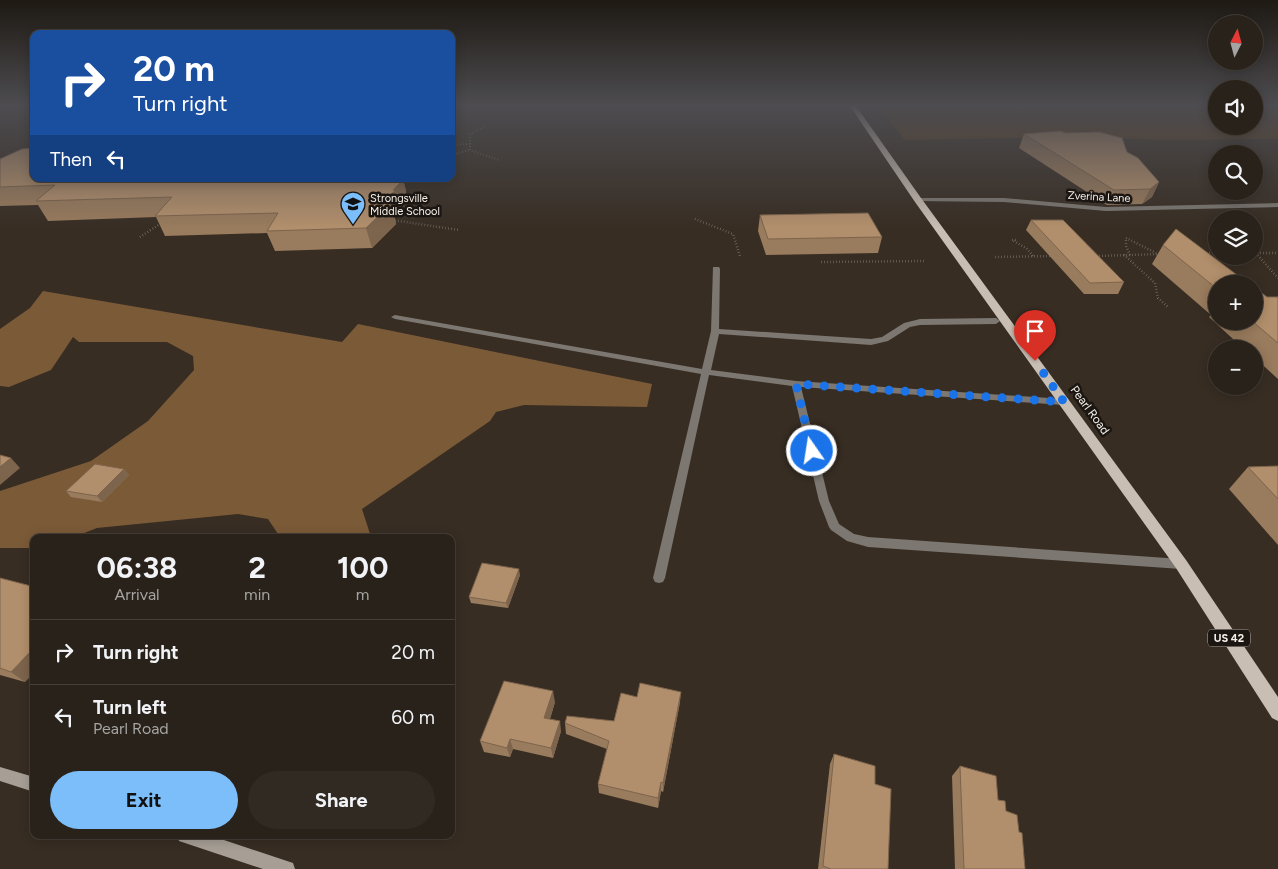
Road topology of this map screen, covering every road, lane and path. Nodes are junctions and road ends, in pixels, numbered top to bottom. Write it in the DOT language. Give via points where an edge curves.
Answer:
graph roads {
  1 [pos="470,147"];
  2 [pos="881,147"];
  3 [pos="470,150"];
  4 [pos="455,154"];
  5 [pos="499,160"];
  6 [pos="918,200"];
  7 [pos="404,205"];
  8 [pos="1278,205"];
  9 [pos="695,220"];
  10 [pos="164,221"];
  11 [pos="458,230"];
  12 [pos="140,237"];
  13 [pos="1016,240"];
  14 [pos="1201,253"];
  15 [pos="1208,253"];
  16 [pos="1263,253"];
  17 [pos="1278,253"];
  18 [pos="1156,254"];
  19 [pos="1166,254"];
  20 [pos="1124,255"];
  21 [pos="1130,255"];
  22 [pos="740,256"];
  23 [pos="1033,256"];
  24 [pos="1056,256"];
  25 [pos="1092,256"];
  26 [pos="995,257"];
  27 [pos="1163,260"];
  28 [pos="925,261"];
  29 [pos="821,262"];
  30 [pos="1263,262"];
  31 [pos="716,269"];
  32 [pos="1278,278"];
  33 [pos="1169,308"];
  34 [pos="395,317"];
  35 [pos="996,321"];
  36 [pos="715,331"];
  37 [pos="705,372"];
  38 [pos="796,384"];
  39 [pos="1064,402"];
  40 [pos="1181,564"];
  41 [pos="659,578"];
  42 [pos="1278,712"];
  43 [pos="0,774"];
  44 [pos="30,784"];
  45 [pos="197,839"];
  46 [pos="287,869"];
  1 -- 3 [label="path"];
  2 -- 6 [label="main road, Pearl Road / US 42"];
  3 -- 4 [label="path"];
  3 -- 5 [label="path"];
  6 -- 8 [label="street, Zverina Lane" via="1004,200 1106,209"];
  6 -- 39 [label="main road, Pearl Road / US 42"];
  7 -- 11 [label="path" via="388,220"];
  9 -- 22 [label="path" via="733,234"];
  10 -- 12 [label="path"];
  13 -- 23 [label="path" via="1012,240"];
  14 -- 15 [label="path"];
  16 -- 17 [label="path"];
  18 -- 19 [label="path"];
  18 -- 21 [label="path"];
  18 -- 21 [label="path" via="1126,238"];
  18 -- 27 [label="path"];
  20 -- 21 [label="path"];
  20 -- 25 [label="path"];
  20 -- 33 [label="path" via="1155,284 1158,298"];
  23 -- 24 [label="path"];
  23 -- 26 [label="path"];
  28 -- 29 [label="path"];
  30 -- 32 [label="path"];
  31 -- 36 [label="street"];
  34 -- 37 [label="street"];
  35 -- 36 [label="street" via="920,322 907,325 885,339 871,342"];
  36 -- 37 [label="street"];
  37 -- 38 [label="street"];
  37 -- 41 [label="street"];
  38 -- 39 [label="street"];
  38 -- 40 [label="street" via="824,501 834,527 851,538 868,542"];
  39 -- 40 [label="main road, Pearl Road / US 42"];
  40 -- 42 [label="main road, Pearl Road / US 42"];
  43 -- 44 [label="street"];
  45 -- 46 [label="street"];
}
